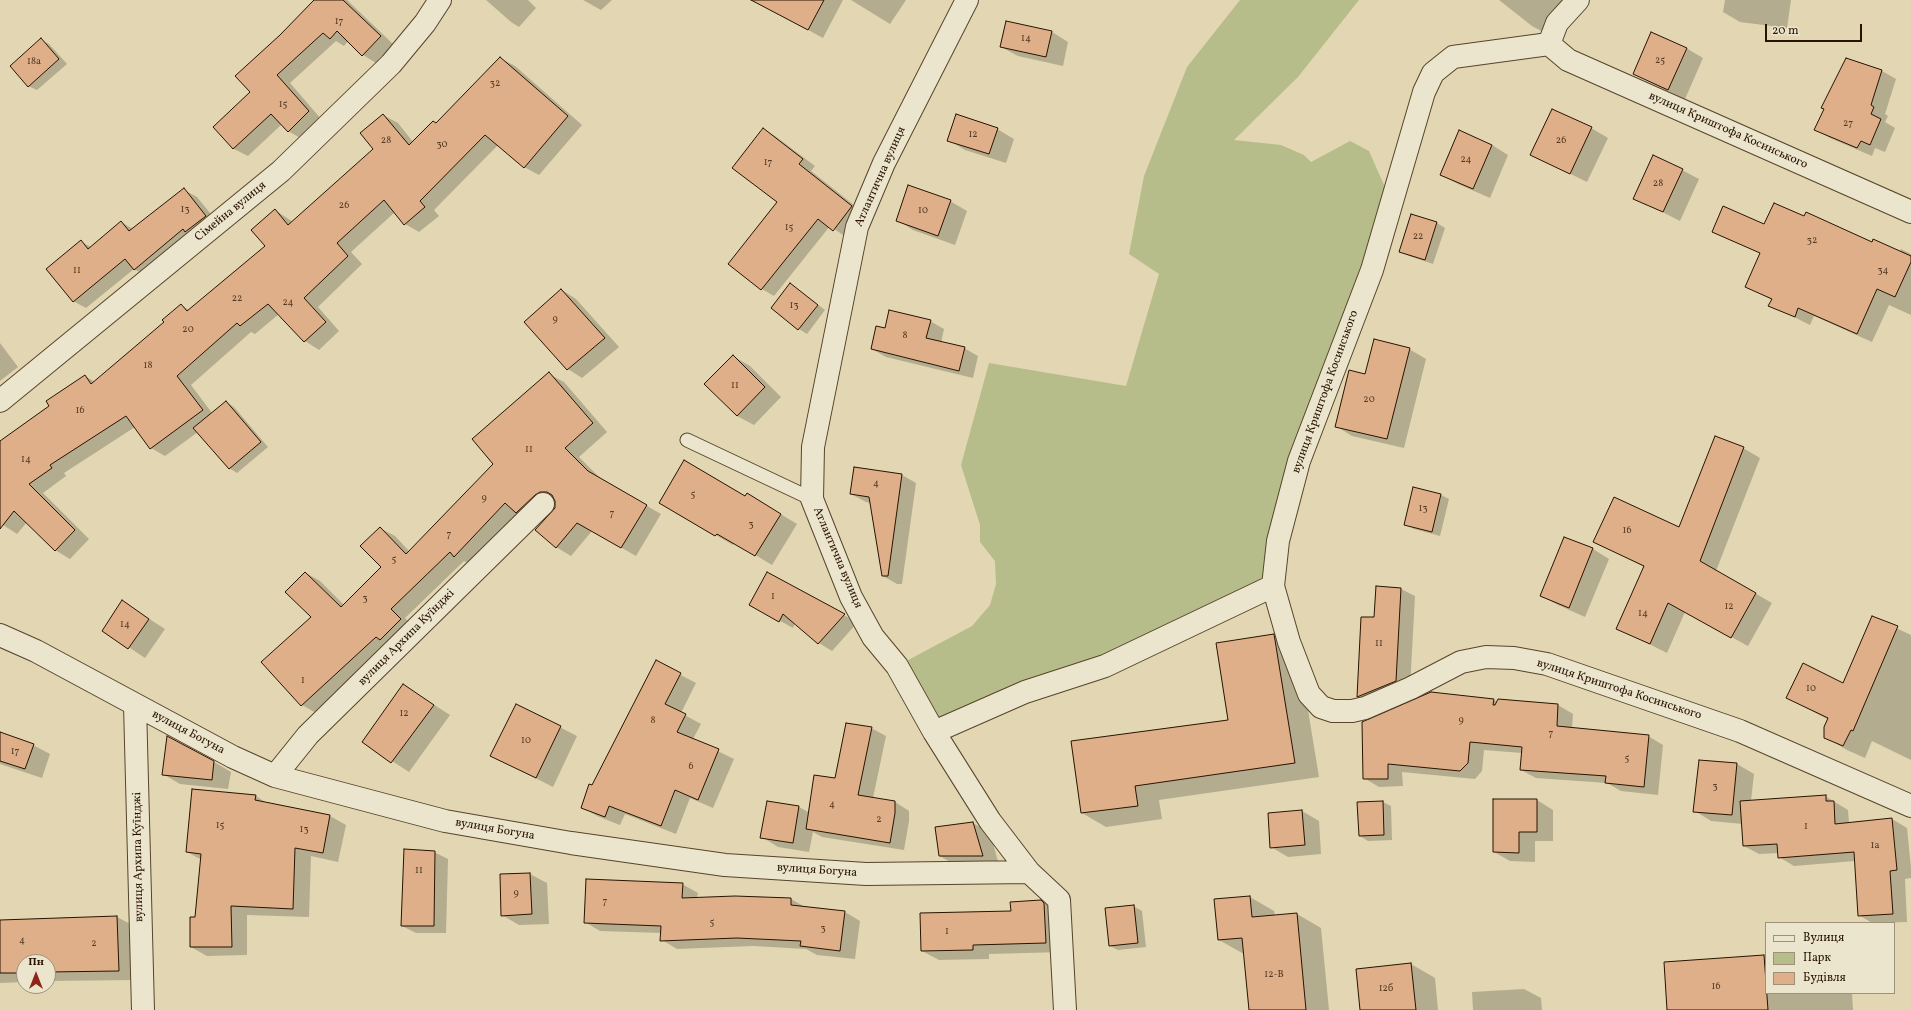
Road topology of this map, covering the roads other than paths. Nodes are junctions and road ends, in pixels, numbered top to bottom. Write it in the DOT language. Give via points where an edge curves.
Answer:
graph roads {
  1 [pos="440,0"];
  2 [pos="968,0"];
  3 [pos="1578,0"];
  4 [pos="1549,44"];
  5 [pos="1911,212"];
  6 [pos="0,401"];
  7 [pos="687,440"];
  8 [pos="812,499"];
  9 [pos="543,504"];
  10 [pos="1273,586"];
  11 [pos="0,635"];
  12 [pos="136,705"];
  13 [pos="934,732"];
  14 [pos="275,776"];
  15 [pos="1911,806"];
  16 [pos="1029,872"];
  17 [pos="143,1010"];
  18 [pos="1065,1010"];
  1 -- 6 [label="street, Сімейна вулиця" via="425,23 391,64 282,170"];
  2 -- 8 [label="street, Атлантична вулиця" via="884,163 857,227 813,447"];
  3 -- 4 [label="street" via="1557,23"];
  4 -- 5 [label="street, вулиця Криштофа Косинського" via="1568,60 1596,73"];
  4 -- 10 [label="street, вулиця Криштофа Косинського" via="1453,57 1433,73 1424,92 1372,270 1299,461 1278,541"];
  7 -- 8 [label="lane"];
  8 -- 13 [label="street, Атлантична вулиця" via="851,597 873,637 897,666"];
  9 -- 14 [label="street, вулиця Архипа Куїнджі" via="308,735"];
  10 -- 13 [label="street" via="1105,666 1025,692"];
  10 -- 15 [label="street, вулиця Криштофа Косинського" via="1289,642 1309,694 1327,709 1352,711 1365,708 1461,662 1486,657 1514,658 1548,664 1740,731"];
  11 -- 12 [label="street, вулиця Богуна" via="36,651"];
  12 -- 14 [label="street, вулиця Богуна" via="233,757"];
  12 -- 17 [label="street, вулиця Архипа Куїнджі"];
  13 -- 16 [label="street, Атлантична вулиця" via="990,821"];
  14 -- 16 [label="street, вулиця Богуна" via="445,821 571,844 725,865 866,874"];
  16 -- 18 [label="street, Атлантична вулиця" via="1059,900"];
}
